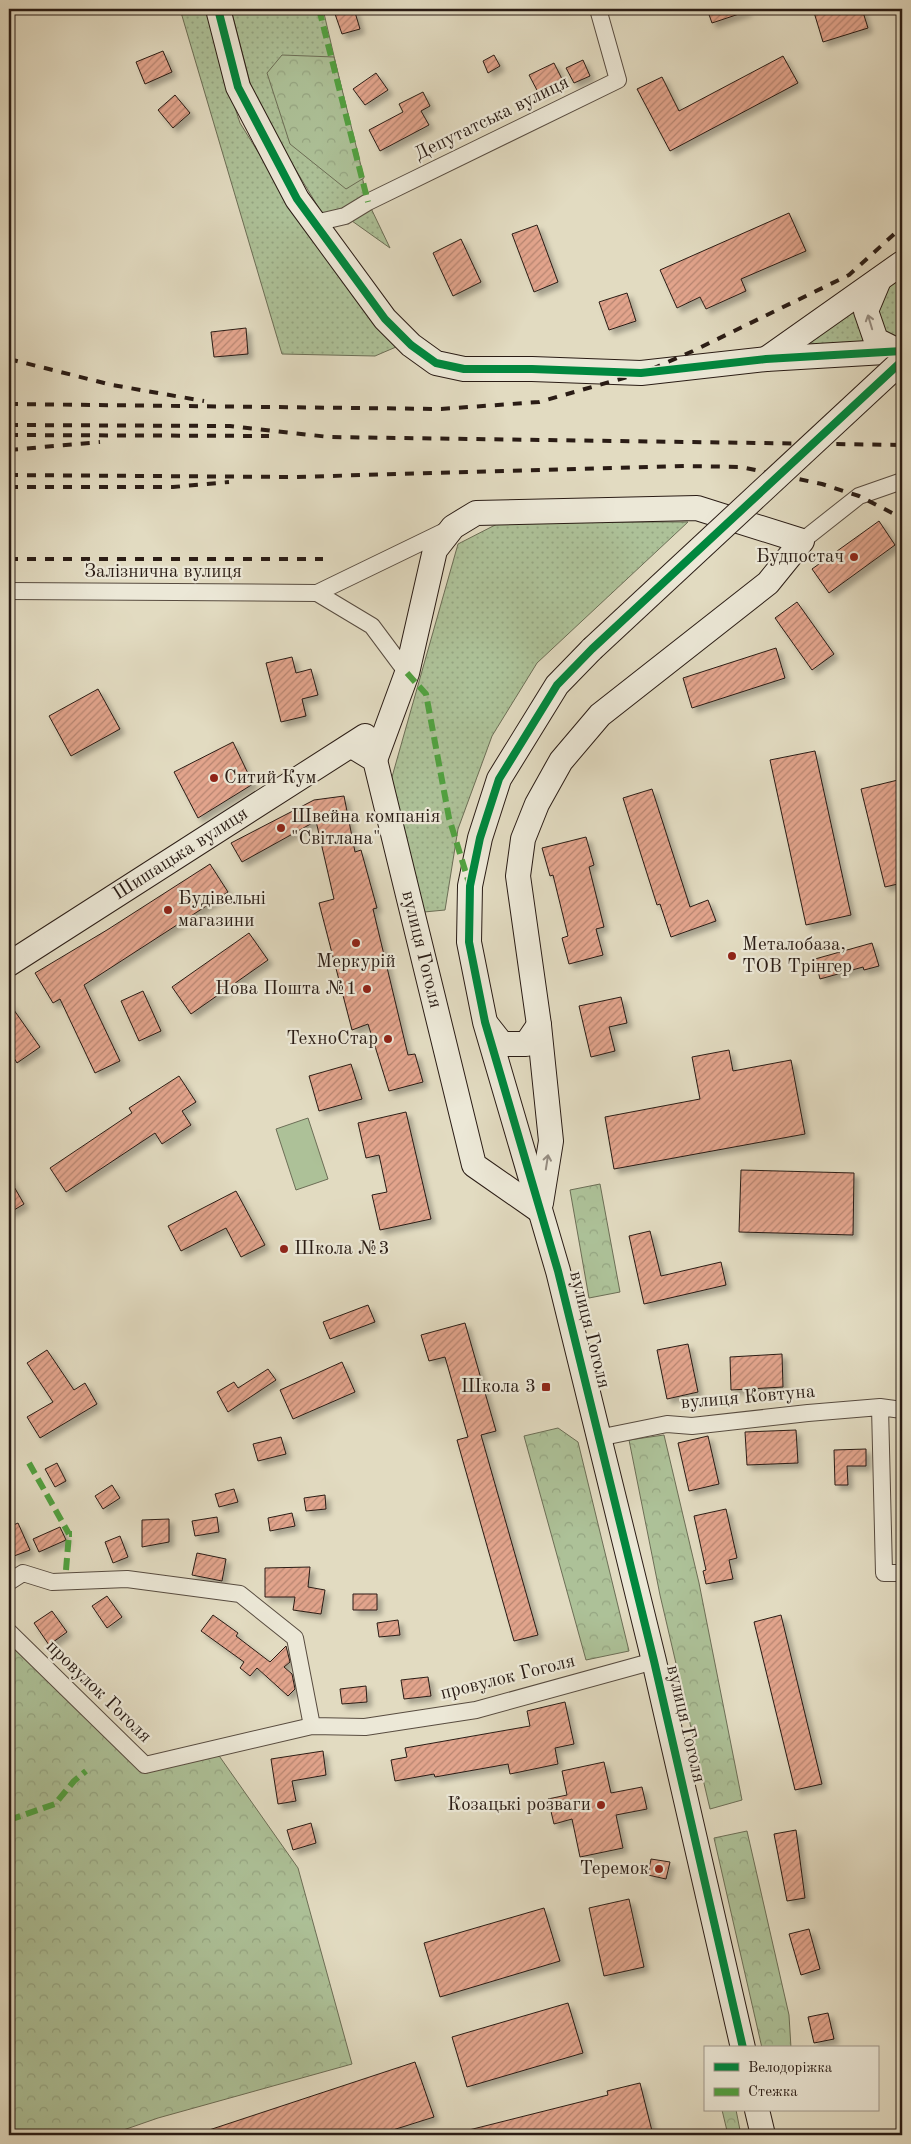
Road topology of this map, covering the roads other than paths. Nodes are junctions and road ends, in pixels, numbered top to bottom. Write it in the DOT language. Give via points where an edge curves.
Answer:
graph roads {
  1 [pos="218,9"];
  2 [pos="598,9"];
  3 [pos="315,223"];
  4 [pos="902,263"];
  5 [pos="879,280"];
  6 [pos="901,355"];
  7 [pos="766,359"];
  8 [pos="902,482"];
  9 [pos="453,527"];
  10 [pos="802,541"];
  11 [pos="9,591"];
  12 [pos="317,592"];
  13 [pos="407,673"];
  14 [pos="391,716"];
  15 [pos="352,746"];
  16 [pos="375,760"];
  17 [pos="9,964"];
  18 [pos="485,1022"];
  19 [pos="539,1025"];
  20 [pos="520,1145"];
  21 [pos="474,1165"];
  22 [pos="540,1211"];
  23 [pos="880,1407"];
  24 [pos="902,1410"];
  25 [pos="598,1438"];
  26 [pos="902,1573"];
  27 [pos="9,1582"];
  28 [pos="9,1632"];
  29 [pos="654,1662"];
  30 [pos="312,1726"];
  31 [pos="743,2046"];
  32 [pos="757,2112"];
  33 [pos="763,2135"];
  1 -- 3 [label="street" via="238,87 297,199"];
  2 -- 3 [label="street, Депутатська вулиця" via="618,80 344,216"];
  3 -- 7 [label="street" via="385,319 411,345 436,363 464,370 641,373"];
  4 -- 5 [label="street"];
  6 -- 5 [label="street, one-way" via="876,340 866,311"];
  5 -- 7 [label="street"];
  6 -- 7 [label="street"];
  6 -- 18 [label="street, вулиця Гоголя, bridge" via="557,685 499,779 480,838 470,886 469,942"];
  8 -- 10 [label="street" via="859,496"];
  9 -- 10 [label="street" via="476,513 697,508"];
  9 -- 12 [label="street, Залізнична вулиця"];
  9 -- 13 [label="street" via="435,550"];
  10 -- 19 [label="street" via="768,583 600,715 561,761 537,804 522,839 518,876"];
  11 -- 12 [label="street, Залізнична вулиця"];
  12 -- 13 [label="street" via="372,626"];
  13 -- 14 [label="street"];
  14 -- 15 [label="street, Шишацька вулиця"];
  14 -- 16 [label="street"];
  15 -- 16 [label="street"];
  15 -- 17 [label="street, Шишацька вулиця"];
  16 -- 21 [label="street, вулиця Гоголя"];
  18 -- 19 [label="street, вулиця Гоголя" via="502,1044 513,1046 526,1044"];
  18 -- 20 [label="street, вулиця Гоголя"];
  22 -- 19 [label="street, вулиця Гоголя, one-way" via="551,1141"];
  20 -- 21 [label="street, вулиця Гоголя" via="516,1171 499,1176"];
  20 -- 22 [label="street, вулиця Гоголя"];
  21 -- 22 [label="street"];
  22 -- 25 [label="street, вулиця Гоголя" via="558,1271"];
  23 -- 24 [label="street, вулиця Ковтуна"];
  23 -- 25 [label="street, вулиця Ковтуна" via="692,1426 667,1424"];
  23 -- 26 [label="street" via="884,1573"];
  25 -- 29 [label="street, вулиця Гоголя"];
  27 -- 30 [label="street" via="23,1573 52,1582 127,1579 240,1594 295,1638"];
  28 -- 30 [label="street, провулок Гоголя" via="145,1765"];
  29 -- 30 [label="street, провулок Гоголя" via="476,1710 365,1727"];
  29 -- 31 [label="street, вулиця Гоголя"];
  32 -- 33 [label="street"];
}
